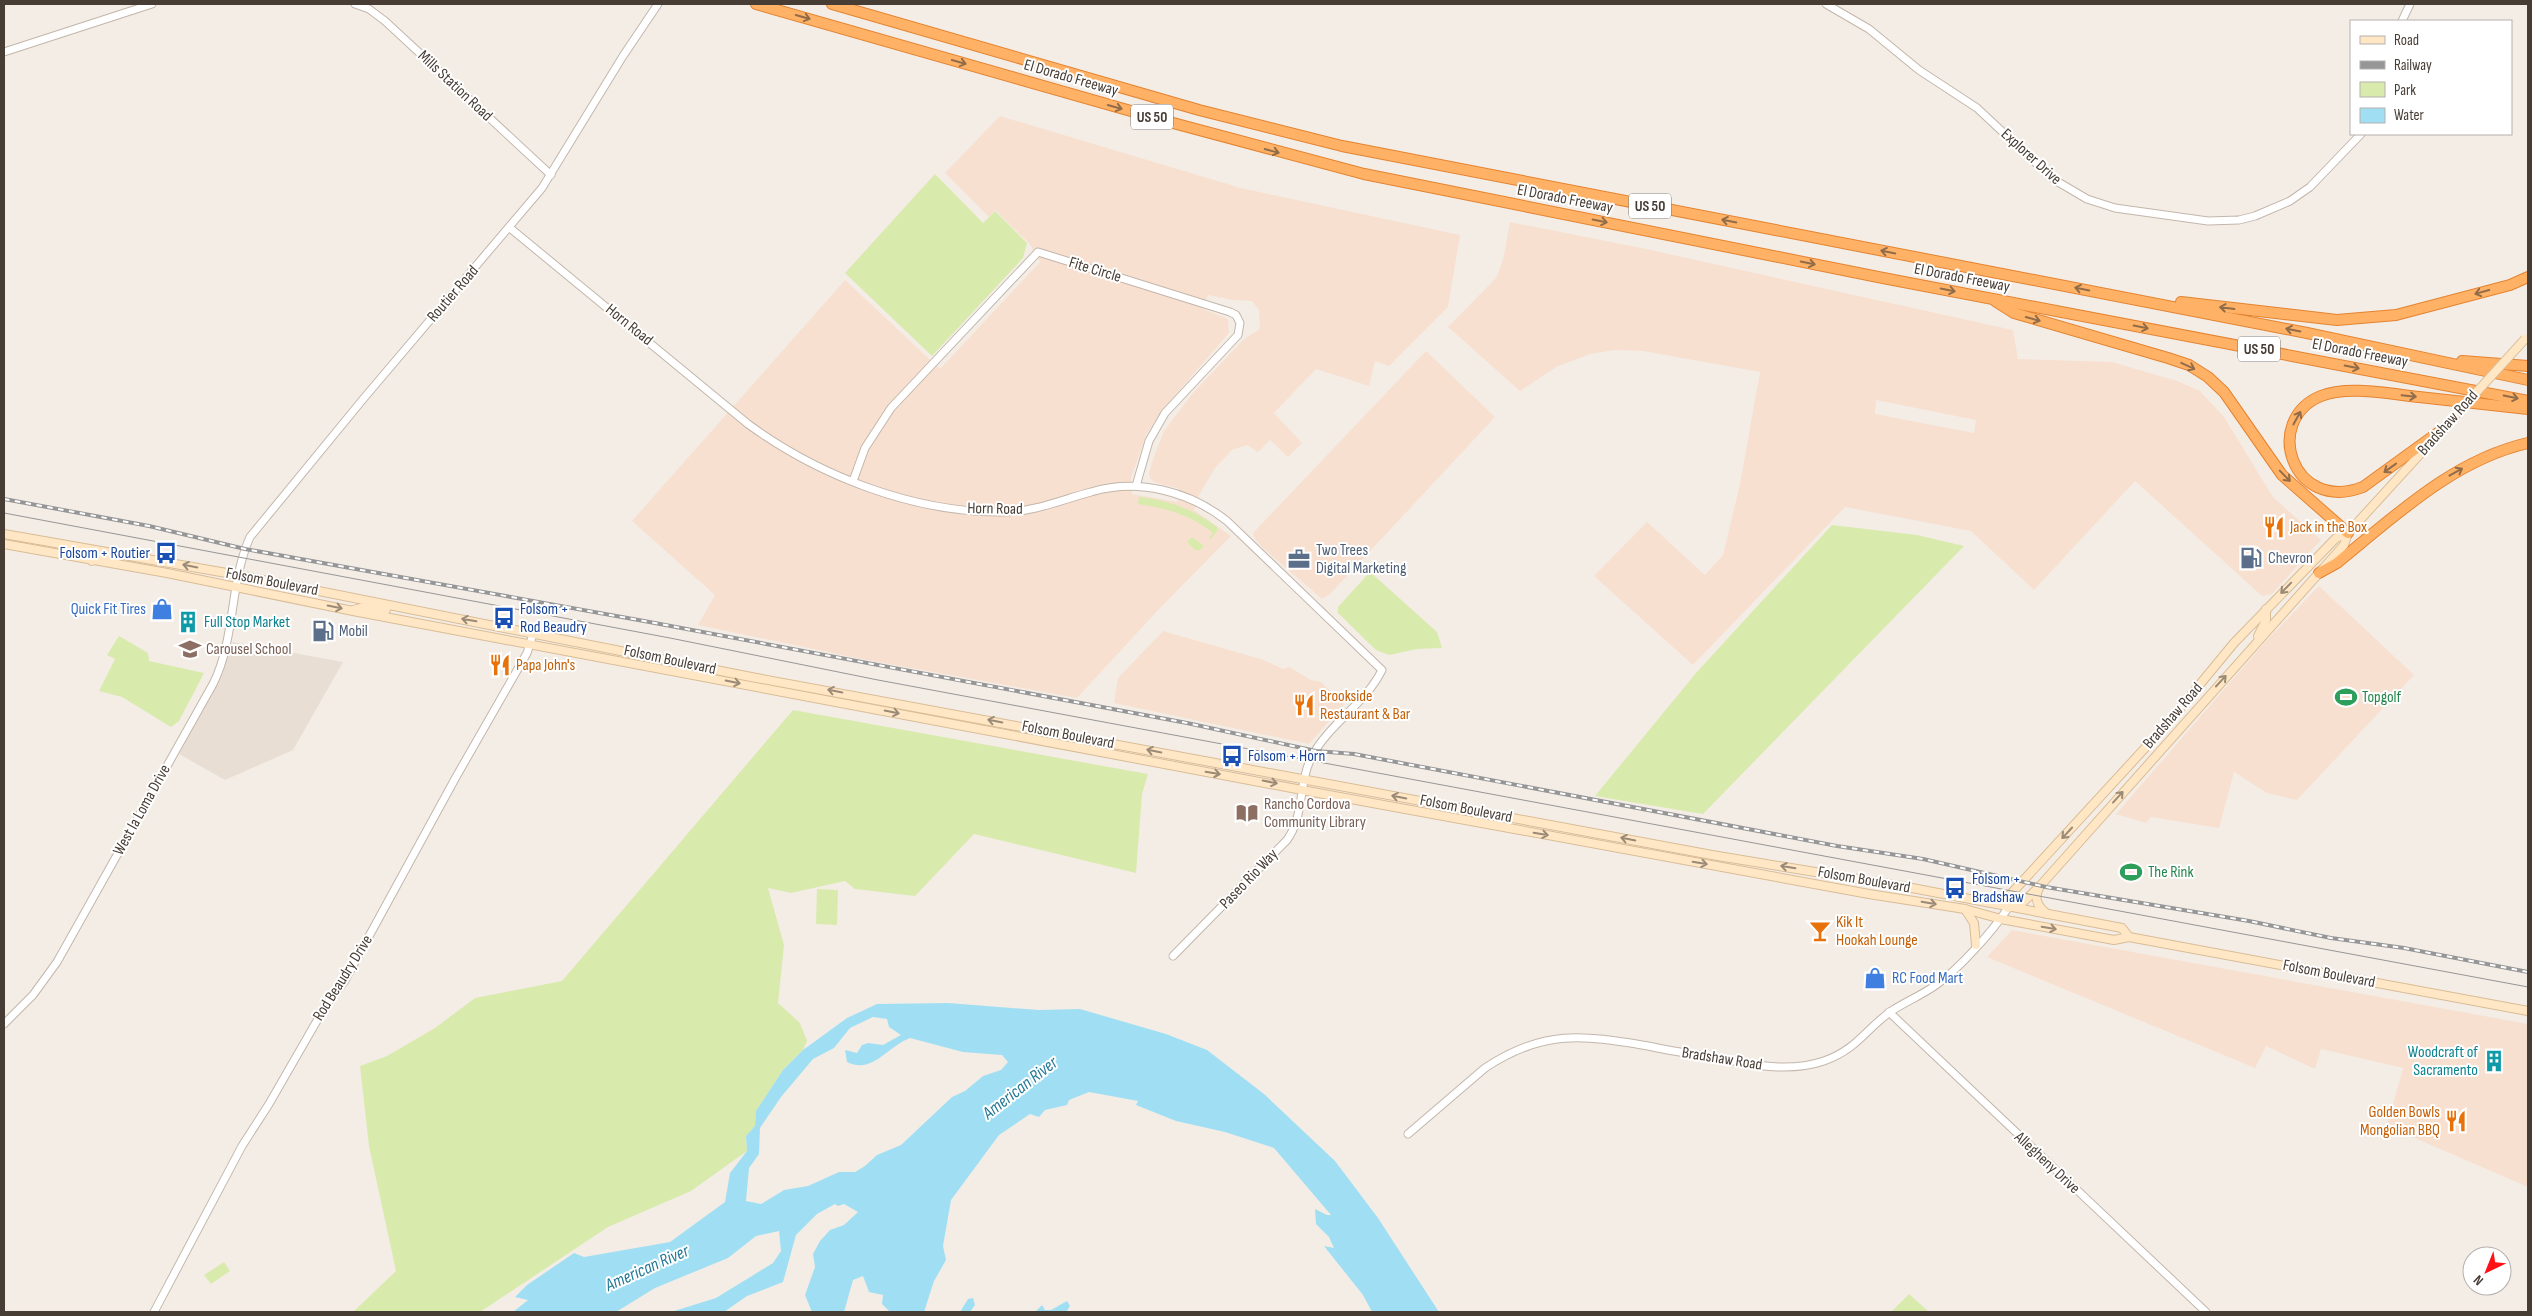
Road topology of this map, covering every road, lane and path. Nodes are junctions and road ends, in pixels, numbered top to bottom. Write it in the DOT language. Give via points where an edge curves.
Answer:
graph roads {
  1 [pos="152,4"];
  2 [pos="355,4"];
  3 [pos="658,4"];
  4 [pos="756,4"];
  5 [pos="832,4"];
  6 [pos="1826,4"];
  7 [pos="2410,4"];
  8 [pos="2402,20"];
  9 [pos="4,52"];
  10 [pos="2360,135"];
  11 [pos="551,174"];
  12 [pos="510,228"];
  13 [pos="2528,277"];
  14 [pos="2106,294"];
  15 [pos="1990,298"];
  16 [pos="2527,337"];
  17 [pos="2420,358"];
  18 [pos="2528,366"];
  19 [pos="2528,380"];
  20 [pos="2528,401"];
  21 [pos="2528,409"];
  22 [pos="2443,429"];
  23 [pos="2528,443"];
  24 [pos="853,480"];
  25 [pos="1136,486"];
  26 [pos="2348,533"];
  27 [pos="4,534"];
  28 [pos="4,544"];
  29 [pos="136,556"];
  30 [pos="92,561"];
  31 [pos="2319,573"];
  32 [pos="238,575"];
  33 [pos="236,587"];
  34 [pos="397,607"];
  35 [pos="352,610"];
  36 [pos="2266,610"];
  37 [pos="534,634"];
  38 [pos="531,643"];
  39 [pos="2242,658"];
  40 [pos="1062,744"];
  41 [pos="1114,744"];
  42 [pos="1217,763"];
  43 [pos="1171,765"];
  44 [pos="1306,779"];
  45 [pos="1304,789"];
  46 [pos="1488,813"];
  47 [pos="1433,814"];
  48 [pos="2040,886"];
  49 [pos="2008,908"];
  50 [pos="1965,909"];
  51 [pos="2047,914"];
  52 [pos="2001,919"];
  53 [pos="2129,936"];
  54 [pos="1976,945"];
  55 [pos="1173,956"];
  56 [pos="2528,1011"];
  57 [pos="1889,1012"];
  58 [pos="4,1024"];
  59 [pos="1408,1134"];
  60 [pos="154,1312"];
  61 [pos="2206,1312"];
  1 -- 9 [label="street"];
  2 -- 11 [label="street, Mills Station Road" via="385,20"];
  3 -- 11 [label="street, Routier Road"];
  4 -- 15 [label="highway, El Dorado Freeway / US 50, one-way" via="1182,126 1364,174"];
  14 -- 5 [label="highway, El Dorado Freeway / US 50, one-way" via="1342,146 1199,110"];
  6 -- 10 [label="street, Explorer Drive" via="1869,29 1919,70 1977,108 2060,184 2087,199 2115,208 2208,221 2255,216 2290,201 2310,187"];
  7 -- 8 [label="street"];
  11 -- 12 [label="street, Routier Road"];
  12 -- 24 [label="street, Horn Road" via="770,440 824,469"];
  12 -- 32 [label="street, Routier Road" via="394,362 253,534 243,554"];
  13 -- 14 [label="highway, one-way" via="2510,285 2396,315 2337,320"];
  17 -- 14 [label="highway, El Dorado Freeway / US 50, one-way"];
  15 -- 20 [label="highway, El Dorado Freeway / US 50, one-way"];
  15 -- 26 [label="highway, one-way" via="2014,314 2168,358 2189,365 2208,377 2224,392 2282,475"];
  16 -- 22 [label="main road, Bradshaw Road, bridge"];
  17 -- 18 [label="highway"];
  17 -- 19 [label="highway, El Dorado Freeway / US 50"];
  22 -- 21 [label="highway, one-way" via="2363,487 2348,493 2330,493 2315,487 2294,464 2289,448 2293,424 2307,404 2337,392 2373,392"];
  22 -- 26 [label="main road, Bradshaw Road"];
  31 -- 23 [label="highway, one-way" via="2337,563 2446,478 2478,460"];
  24 -- 25 [label="street, Horn Road" via="911,500 1002,512 1036,509 1107,488"];
  24 -- 25 [label="street, Fite Circle" via="865,448 891,408 1038,252 1230,312 1240,322 1238,335 1165,413 1149,441"];
  25 -- 44 [label="street, Horn Road" via="1187,497 1221,516 1382,670 1376,681 1323,740 1310,760"];
  26 -- 31 [label="main road, Bradshaw Road" via="2344,545"];
  26 -- 36 [label="main road, Bradshaw Road, one-way" via="2336,538"];
  27 -- 29 [label="main road, Folsom Boulevard"];
  28 -- 30 [label="main road, Folsom Boulevard"];
  29 -- 30 [label="main road" via="123,559 98,556"];
  32 -- 29 [label="main road, Folsom Boulevard, one-way"];
  30 -- 33 [label="main road, Folsom Boulevard"];
  31 -- 39 [label="main road, Bradshaw Road"];
  32 -- 33 [label="street, West la Loma Drive"];
  32 -- 34 [label="main road, Folsom Boulevard"];
  33 -- 35 [label="main road, Folsom Boulevard, one-way"];
  33 -- 58 [label="street, West la Loma Drive" via="227,645 213,684 57,962 34,995"];
  34 -- 35 [label="main road" via="390,610 365,607"];
  37 -- 34 [label="main road, Folsom Boulevard, one-way"];
  35 -- 38 [label="main road, Folsom Boulevard"];
  36 -- 39 [label="main road" via="2263,629"];
  36 -- 49 [label="main road, Bradshaw Road, one-way" via="2013,891"];
  37 -- 38 [label="street, Rod Beaudry Drive"];
  41 -- 37 [label="main road, Folsom Boulevard, one-way"];
  38 -- 40 [label="main road, Folsom Boulevard, one-way"];
  38 -- 60 [label="street, Rod Beaudry Drive" via="344,982 326,1004 242,1146"];
  48 -- 39 [label="main road, Bradshaw Road, one-way"];
  40 -- 41 [label="main road" via="1066,740 1100,746"];
  40 -- 43 [label="main road, Folsom Boulevard"];
  42 -- 41 [label="main road, Folsom Boulevard, one-way"];
  42 -- 43 [label="main road" via="1183,760"];
  42 -- 44 [label="main road, Folsom Boulevard"];
  43 -- 45 [label="main road, Folsom Boulevard, one-way"];
  44 -- 45 [label="street, Horn Road"];
  46 -- 44 [label="main road, Folsom Boulevard, one-way"];
  45 -- 47 [label="main road, Folsom Boulevard"];
  45 -- 55 [label="street, Paseo Rio Way" via="1296,825 1287,840"];
  46 -- 47 [label="main road" via="1482,817 1440,810"];
  49 -- 46 [label="main road, Folsom Boulevard, one-way"];
  47 -- 50 [label="main road, Folsom Boulevard, one-way"];
  48 -- 49 [label="main road, Bradshaw Road" via="2020,905"];
  48 -- 51 [label="main road" via="2036,896 2038,905"];
  49 -- 51 [label="main road, Folsom Boulevard"];
  49 -- 52 [label="street, Bradshaw Road"];
  50 -- 52 [label="main road, Folsom Boulevard"];
  50 -- 54 [label="main road" via="1974,923"];
  51 -- 53 [label="main road, Folsom Boulevard" via="2122,928"];
  52 -- 53 [label="main road, Folsom Boulevard, one-way" via="2114,940"];
  52 -- 54 [label="street, Bradshaw Road"];
  53 -- 56 [label="main road, Folsom Boulevard"];
  54 -- 57 [label="street, Bradshaw Road" via="1936,985"];
  57 -- 59 [label="street, Bradshaw Road" via="1845,1051 1801,1066 1757,1066 1599,1038 1571,1037 1538,1042 1513,1051 1484,1068"];
  57 -- 61 [label="street, Allegheny Drive"];
}
